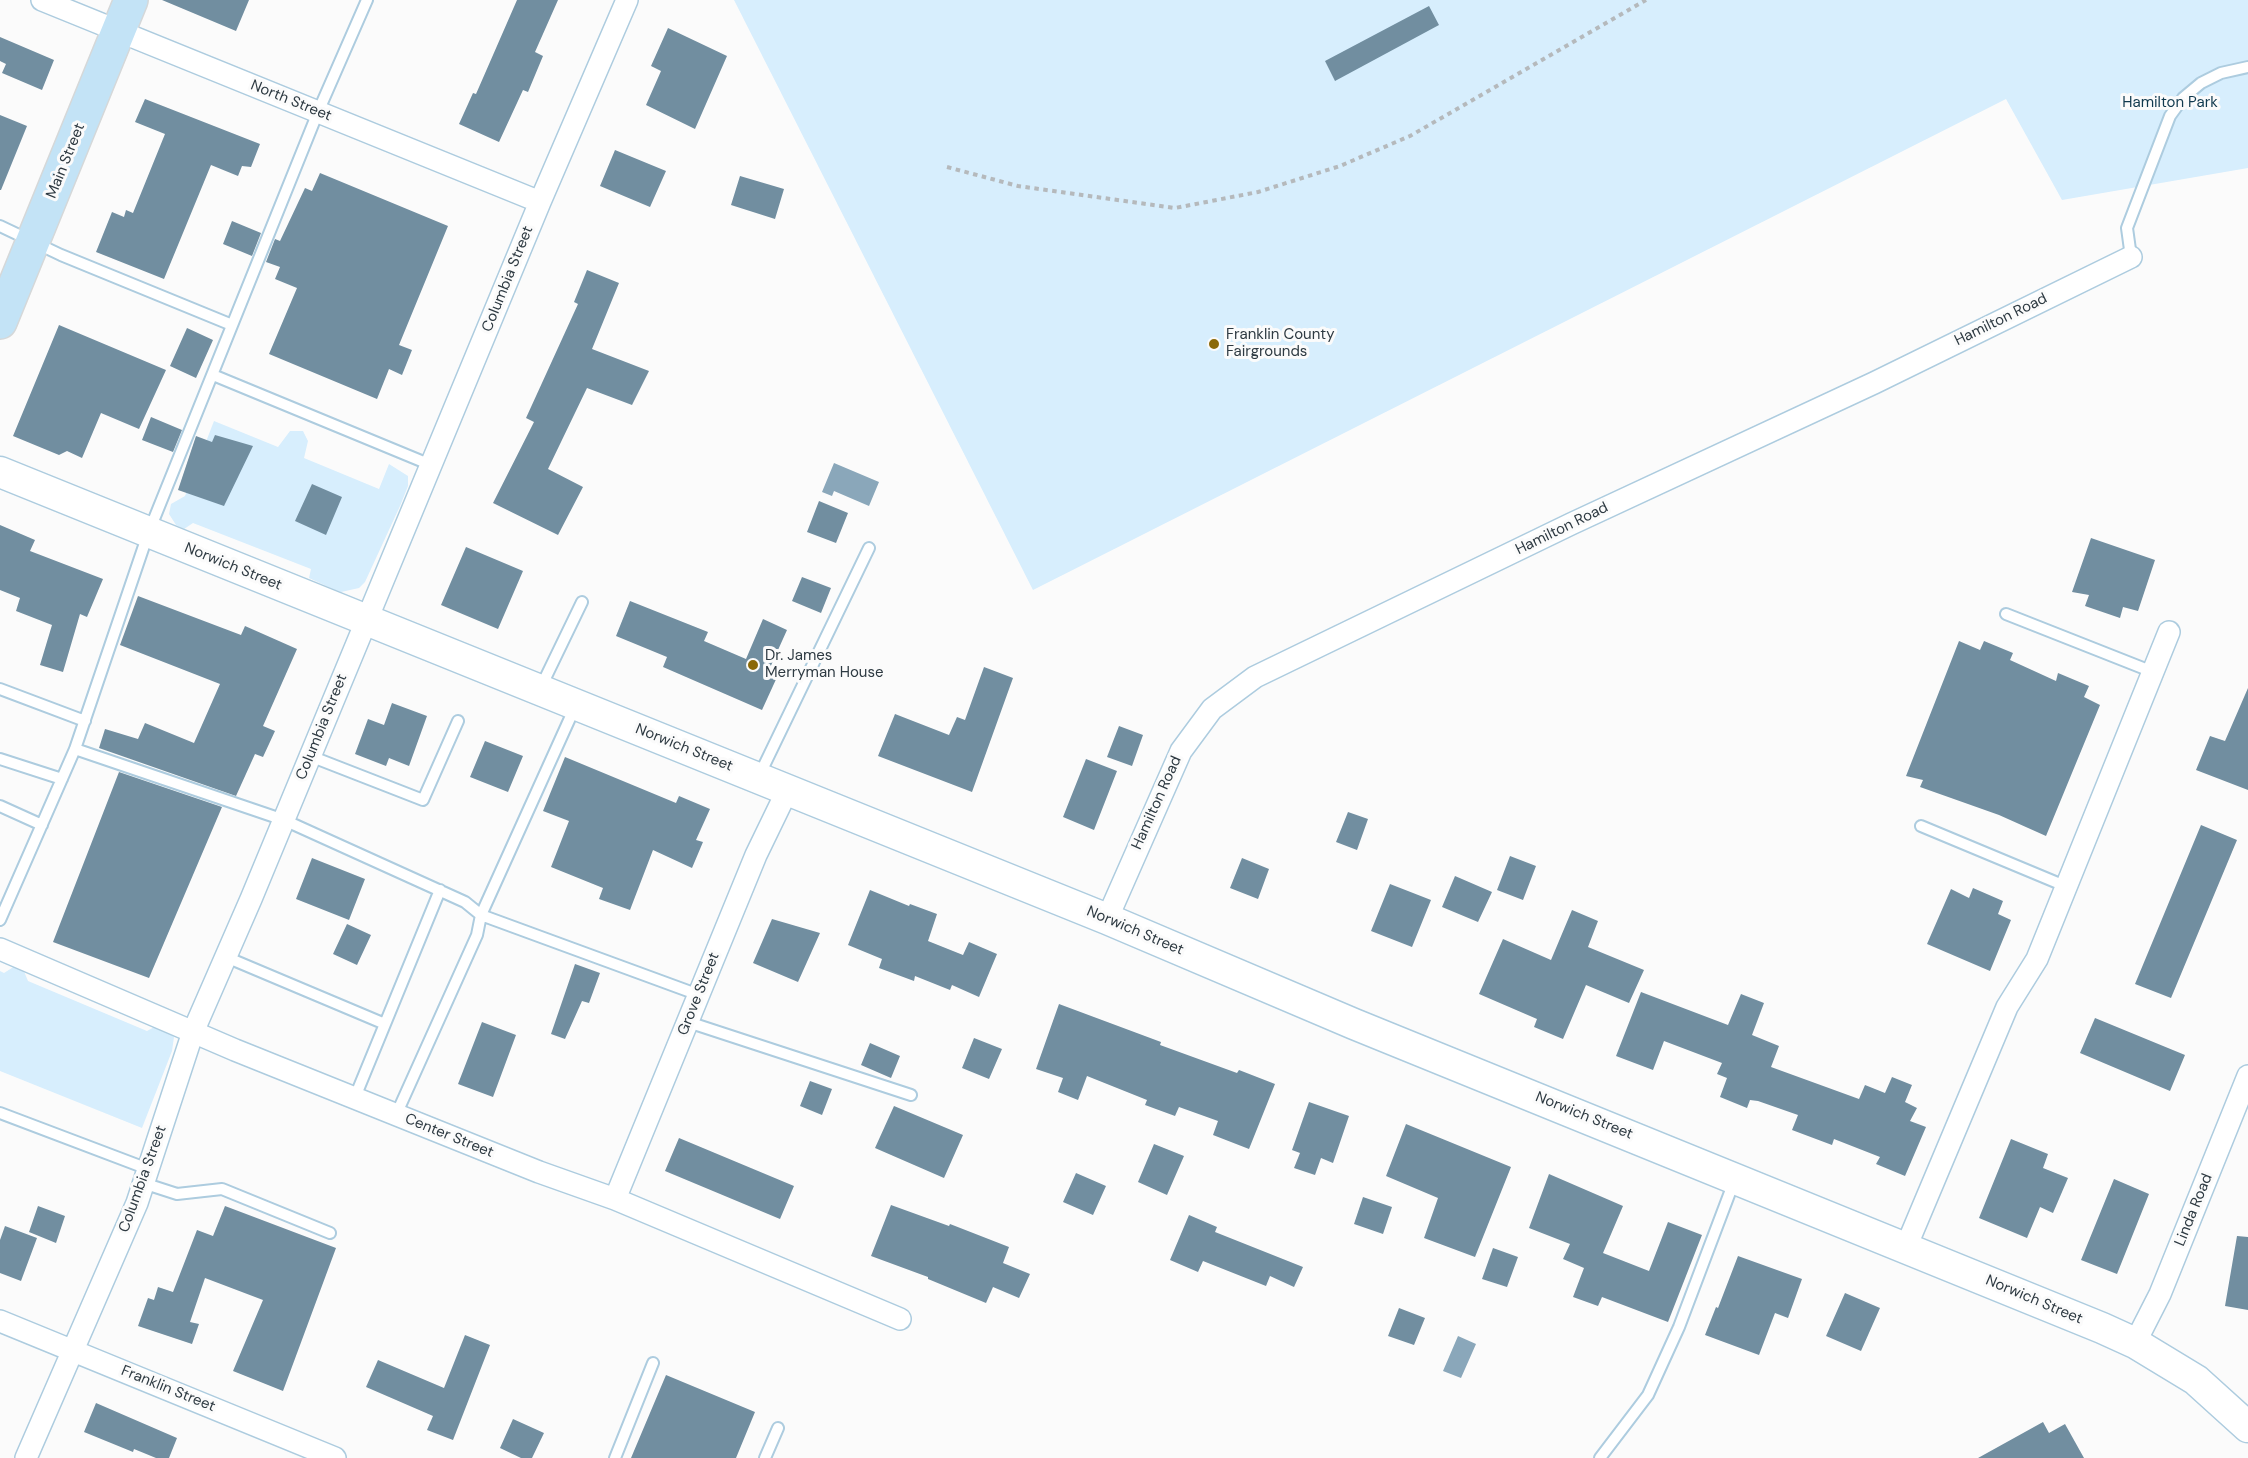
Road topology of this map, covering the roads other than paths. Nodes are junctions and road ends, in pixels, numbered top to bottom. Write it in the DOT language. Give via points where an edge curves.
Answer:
graph roads {
  1 [pos="42,0"];
  2 [pos="131,0"];
  3 [pos="367,0"];
  4 [pos="627,0"];
  5 [pos="118,32"];
  6 [pos="2248,67"];
  7 [pos="318,112"];
  8 [pos="540,202"];
  9 [pos="0,226"];
  10 [pos="32,242"];
  11 [pos="2131,257"];
  12 [pos="0,322"];
  13 [pos="232,325"];
  14 [pos="213,375"];
  15 [pos="431,465"];
  16 [pos="0,472"];
  17 [pos="148,534"];
  18 [pos="869,548"];
  19 [pos="582,602"];
  20 [pos="2006,614"];
  21 [pos="366,620"];
  22 [pos="2169,632"];
  23 [pos="2153,672"];
  24 [pos="0,689"];
  25 [pos="540,689"];
  26 [pos="577,704"];
  27 [pos="85,721"];
  28 [pos="458,721"];
  29 [pos="75,749"];
  30 [pos="310,756"];
  31 [pos="0,759"];
  32 [pos="62,779"];
  33 [pos="758,779"];
  34 [pos="787,791"];
  35 [pos="0,806"];
  36 [pos="284,820"];
  37 [pos="42,825"];
  38 [pos="1922,826"];
  39 [pos="2066,886"];
  40 [pos="440,890"];
  41 [pos="481,915"];
  42 [pos="1107,919"];
  43 [pos="0,920"];
  44 [pos="0,949"];
  45 [pos="226,957"];
  46 [pos="699,995"];
  47 [pos="688,1022"];
  48 [pos="386,1024"];
  49 [pos="193,1032"];
  50 [pos="2248,1076"];
  51 [pos="910,1095"];
  52 [pos="355,1097"];
  53 [pos="0,1113"];
  54 [pos="396,1115"];
  55 [pos="146,1176"];
  56 [pos="1735,1179"];
  57 [pos="615,1199"];
  58 [pos="330,1233"];
  59 [pos="1906,1248"];
  60 [pos="900,1319"];
  61 [pos="0,1321"];
  62 [pos="2135,1343"];
  63 [pos="71,1351"];
  64 [pos="653,1363"];
  65 [pos="2248,1427"];
  66 [pos="778,1428"];
  67 [pos="26,1458"];
  68 [pos="335,1458"];
  69 [pos="615,1458"];
  70 [pos="765,1458"];
  71 [pos="1600,1458"];
  1 -- 5 [label="street, North Street"];
  2 -- 5 [label="main road, Main Street"];
  3 -- 7 [label="lane"];
  4 -- 8 [label="street, Columbia Street"];
  5 -- 7 [label="street, North Street"];
  5 -- 10 [label="main road, Main Street"];
  6 -- 11 [label="lane" via="2221,73 2201,83 2170,116 2127,228"];
  7 -- 8 [label="street, North Street"];
  7 -- 13 [label="lane"];
  8 -- 15 [label="street, Columbia Street"];
  9 -- 10 [label="lane"];
  10 -- 12 [label="main road, Main Street"];
  10 -- 13 [label="lane"];
  11 -- 42 [label="street, Hamilton Road" via="1255,677 1212,709 1181,751"];
  13 -- 14 [label="lane"];
  14 -- 15 [label="lane"];
  14 -- 17 [label="lane"];
  15 -- 21 [label="street, Columbia Street"];
  16 -- 17 [label="main road, Norwich Street"];
  17 -- 21 [label="main road, Norwich Street"];
  17 -- 27 [label="lane"];
  18 -- 33 [label="lane"];
  19 -- 25 [label="lane"];
  20 -- 23 [label="lane"];
  21 -- 25 [label="main road, Norwich Street"];
  21 -- 30 [label="street, Columbia Street"];
  22 -- 23 [label="street"];
  23 -- 39 [label="street"];
  24 -- 27 [label="lane"];
  25 -- 26 [label="main road, Norwich Street"];
  26 -- 33 [label="main road, Norwich Street"];
  26 -- 41 [label="lane"];
  27 -- 29 [label="lane"];
  28 -- 30 [label="lane" via="423,800"];
  29 -- 32 [label="lane"];
  29 -- 36 [label="lane"];
  30 -- 36 [label="street, Columbia Street"];
  31 -- 32 [label="lane"];
  32 -- 37 [label="lane"];
  33 -- 34 [label="main road, Norwich Street"];
  34 -- 42 [label="main road, Norwich Street"];
  34 -- 46 [label="street, Grove Street" via="756,855"];
  35 -- 37 [label="lane"];
  36 -- 40 [label="lane"];
  36 -- 45 [label="street, Columbia Street"];
  37 -- 43 [label="lane"];
  38 -- 39 [label="lane"];
  39 -- 59 [label="street" via="2037,959 2007,1007"];
  40 -- 41 [label="lane"];
  40 -- 48 [label="lane"];
  41 -- 46 [label="lane"];
  41 -- 54 [label="lane" via="477,935"];
  42 -- 56 [label="main road, Norwich Street"];
  44 -- 49 [label="street, Center Street"];
  45 -- 48 [label="lane"];
  45 -- 49 [label="street, Columbia Street"];
  46 -- 47 [label="street, Grove Street"];
  47 -- 51 [label="lane"];
  47 -- 57 [label="street, Grove Street"];
  48 -- 52 [label="lane"];
  49 -- 52 [label="street, Center Street"];
  49 -- 55 [label="street, Columbia Street"];
  50 -- 62 [label="street, Linda Road" via="2160,1294"];
  52 -- 54 [label="street, Center Street"];
  53 -- 55 [label="lane"];
  54 -- 57 [label="street, Center Street"];
  55 -- 58 [label="lane" via="177,1194 222,1189"];
  55 -- 63 [label="street, Columbia Street"];
  56 -- 59 [label="main road, Norwich Street"];
  56 -- 71 [label="lane" via="1679,1327 1648,1395"];
  57 -- 60 [label="street, Center Street"];
  59 -- 62 [label="main road, Norwich Street"];
  61 -- 63 [label="street, Franklin Street"];
  62 -- 65 [label="main road, Norwich Street" via="2196,1380"];
  63 -- 67 [label="street, Columbia Street"];
  63 -- 68 [label="street, Franklin Street"];
  64 -- 69 [label="lane"];
  66 -- 70 [label="lane"];
}
